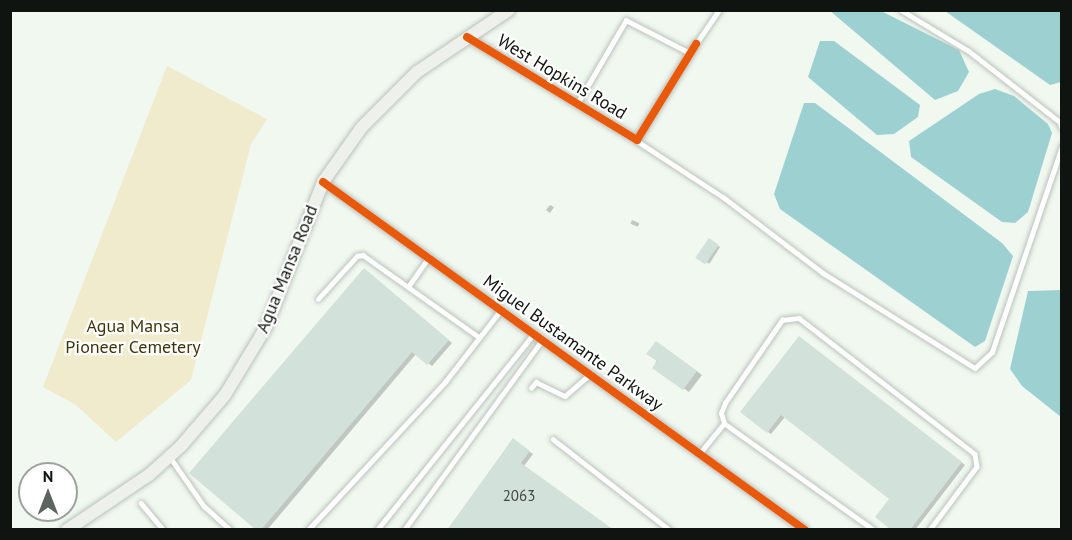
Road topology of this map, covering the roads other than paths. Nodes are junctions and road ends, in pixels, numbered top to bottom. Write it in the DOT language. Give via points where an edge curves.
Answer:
graph roads {
  1 [pos="509,10"];
  2 [pos="719,10"];
  3 [pos="901,10"];
  4 [pos="467,37"];
  5 [pos="696,44"];
  6 [pos="690,53"];
  7 [pos="577,104"];
  8 [pos="1062,128"];
  9 [pos="636,140"];
  10 [pos="1062,146"];
  11 [pos="323,182"];
  12 [pos="429,257"];
  13 [pos="408,287"];
  14 [pos="318,299"];
  15 [pos="501,309"];
  16 [pos="534,333"];
  17 [pos="479,337"];
  18 [pos="542,339"];
  19 [pos="590,374"];
  20 [pos="531,388"];
  21 [pos="724,423"];
  22 [pos="553,439"];
  23 [pos="700,453"];
  24 [pos="170,457"];
  25 [pos="141,503"];
  26 [pos="67,530"];
  27 [pos="164,530"];
  28 [pos="231,530"];
  29 [pos="308,530"];
  30 [pos="377,530"];
  31 [pos="404,530"];
  32 [pos="670,530"];
  33 [pos="805,530"];
  34 [pos="874,530"];
  35 [pos="930,530"];
  1 -- 4 [label="main road, Agua Mansa Road"];
  2 -- 5 [label="lane"];
  3 -- 8 [label="lane" via="969,51 1060,122"];
  4 -- 7 [label="street, West Hopkins Road"];
  4 -- 11 [label="main road, Agua Mansa Road" via="388,98"];
  5 -- 6 [label="street, West Hopkins Road"];
  6 -- 7 [label="lane" via="626,20"];
  6 -- 9 [label="street, West Hopkins Road"];
  7 -- 9 [label="street, West Hopkins Road"];
  9 -- 10 [label="lane" via="723,197 823,273 975,368 992,352"];
  11 -- 12 [label="street, Miguel Bustamante Parkway"];
  11 -- 24 [label="main road, Agua Mansa Road" via="254,350 225,395"];
  12 -- 13 [label="lane"];
  12 -- 15 [label="street, Miguel Bustamante Parkway"];
  13 -- 14 [label="lane" via="360,255"];
  13 -- 17 [label="lane"];
  15 -- 16 [label="street, Miguel Bustamante Parkway"];
  15 -- 17 [label="lane"];
  16 -- 18 [label="street, Miguel Bustamante Parkway"];
  16 -- 30 [label="lane"];
  17 -- 29 [label="lane" via="445,382"];
  18 -- 19 [label="street, Miguel Bustamante Parkway"];
  18 -- 31 [label="lane"];
  19 -- 20 [label="lane" via="565,396 536,382"];
  19 -- 23 [label="street, Miguel Bustamante Parkway"];
  21 -- 23 [label="lane"];
  21 -- 34 [label="lane"];
  21 -- 35 [label="lane" via="721,413 725,403 782,320 799,318 975,454 977,467"];
  22 -- 32 [label="lane"];
  23 -- 33 [label="street, Miguel Bustamante Parkway"];
  24 -- 26 [label="main road, Agua Mansa Road" via="130,490"];
  24 -- 28 [label="lane" via="204,506"];
  25 -- 27 [label="lane"];
}
